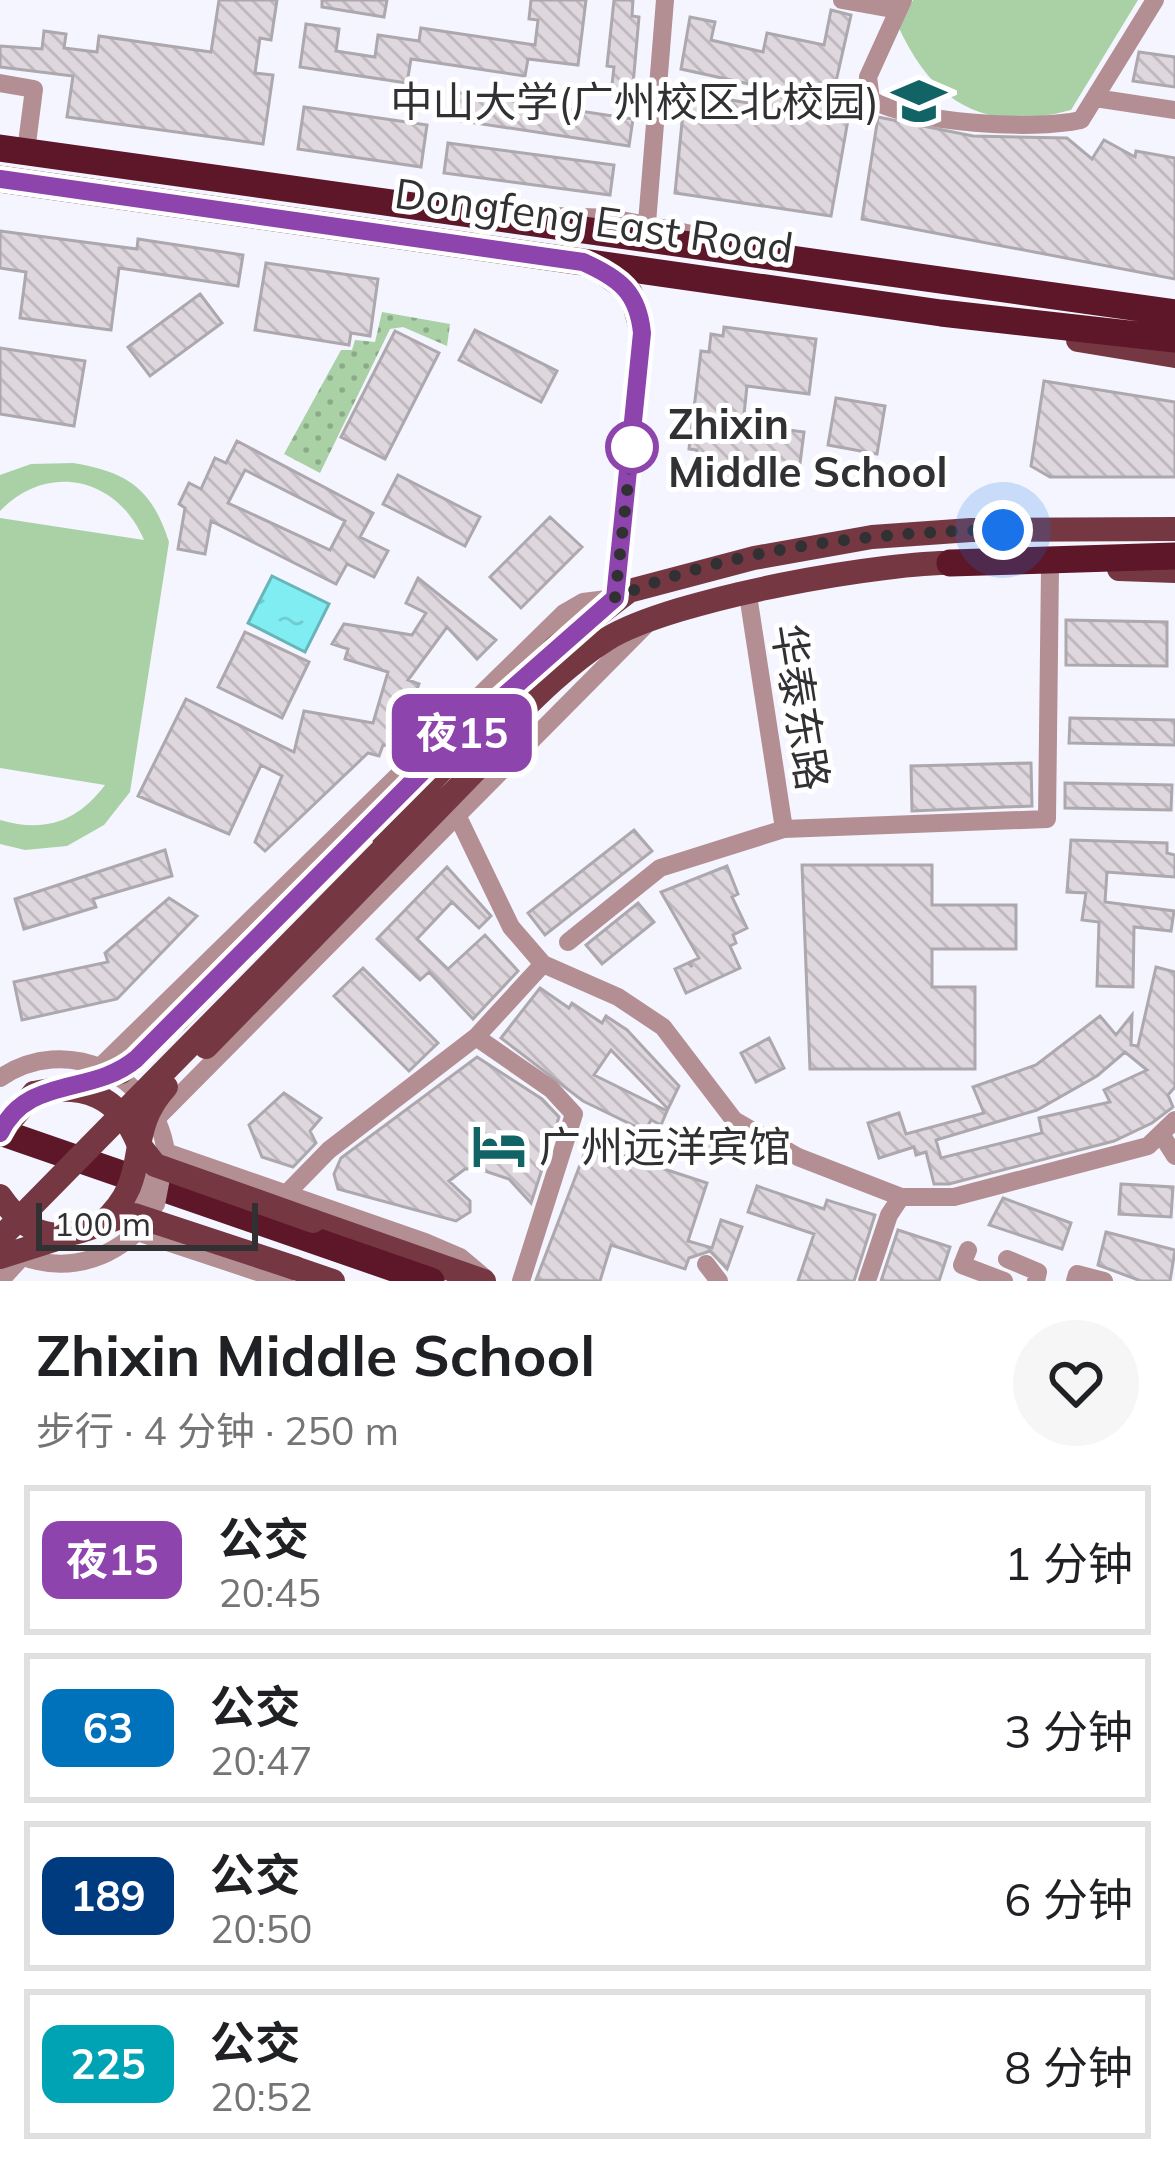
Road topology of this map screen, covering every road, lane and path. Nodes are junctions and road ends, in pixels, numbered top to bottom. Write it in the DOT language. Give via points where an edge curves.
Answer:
graph roads {
  1 [pos="665,0"];
  2 [pos="842,0"];
  3 [pos="1155,0"];
  4 [pos="901,5"];
  5 [pos="0,83"];
  6 [pos="1096,98"];
  7 [pos="1175,110"];
  8 [pos="13,149"];
  9 [pos="0,179"];
  10 [pos="498,220"];
  11 [pos="647,223"];
  12 [pos="583,262"];
  13 [pos="808,262"];
  14 [pos="940,313"];
  15 [pos="1175,313"];
  16 [pos="1175,339"];
  17 [pos="1175,356"];
  18 [pos="1036,529"];
  19 [pos="1175,529"];
  20 [pos="1175,556"];
  21 [pos="950,562"];
  22 [pos="1051,567"];
  23 [pos="1175,571"];
  24 [pos="748,595"];
  25 [pos="615,598"];
  26 [pos="652,620"];
  27 [pos="509,709"];
  28 [pos="474,739"];
  29 [pos="458,817"];
  30 [pos="784,830"];
  31 [pos="386,837"];
  32 [pos="568,942"];
  33 [pos="543,964"];
  34 [pos="177,1020"];
  35 [pos="476,1037"];
  36 [pos="206,1047"];
  37 [pos="101,1066"];
  38 [pos="0,1078"];
  39 [pos="68,1088"];
  40 [pos="34,1094"];
  41 [pos="0,1100"];
  42 [pos="163,1112"];
  43 [pos="1168,1127"];
  44 [pos="0,1133"];
  45 [pos="138,1143"];
  46 [pos="0,1149"];
  47 [pos="1175,1156"];
  48 [pos="160,1158"];
  49 [pos="64,1164"];
  50 [pos="286,1194"];
  51 [pos="0,1196"];
  52 [pos="901,1197"];
  53 [pos="0,1221"];
  54 [pos="101,1224"];
  55 [pos="136,1224"];
  56 [pos="63,1237"];
  57 [pos="0,1242"];
  58 [pos="968,1250"];
  59 [pos="11,1257"];
  60 [pos="1007,1259"];
  61 [pos="50,1264"];
  62 [pos="706,1264"];
  63 [pos="290,1275"];
  64 [pos="0,1281"];
  65 [pos="64,1281"];
  66 [pos="333,1281"];
  67 [pos="386,1281"];
  68 [pos="431,1281"];
  69 [pos="486,1281"];
  70 [pos="521,1281"];
  71 [pos="719,1281"];
  72 [pos="867,1281"];
  73 [pos="1004,1281"];
  74 [pos="1036,1281"];
  75 [pos="1075,1281"];
  76 [pos="1104,1281"];
  1 -- 11 [label="street"];
  2 -- 4 [label="street"];
  3 -- 6 [label="street"];
  4 -- 6 [label="street" via="868,77 878,104 1046,128 1081,120"];
  5 -- 8 [label="street" via="34,89"];
  6 -- 7 [label="street"];
  8 -- 10 [label="highway, Dongfeng East Road"];
  9 -- 12 [label="highway, Dongfeng East Road"];
  10 -- 11 [label="street" via="574,215"];
  10 -- 13 [label="highway, Dongfeng East Road"];
  11 -- 13 [label="street"];
  12 -- 14 [label="highway, Dongfeng East Road"];
  12 -- 25 [label="main road" via="624,284 641,323"];
  13 -- 15 [label="highway, Dongfeng East Road"];
  14 -- 16 [label="highway"];
  14 -- 17 [label="main road, Dongfeng East Road"];
  18 -- 19 [label="main road"];
  18 -- 25 [label="main road" via="831,543 664,579"];
  18 -- 28 [label="main road" via="857,555 634,611 580,641"];
  20 -- 21 [label="highway"];
  21 -- 22 [label="main road"];
  21 -- 24 [label="main road"];
  22 -- 23 [label="main road"];
  22 -- 30 [label="street" via="1047,818"];
  24 -- 26 [label="main road"];
  24 -- 30 [label="street, 华泰东路"];
  25 -- 27 [label="main road"];
  25 -- 37 [label="street" via="564,613"];
  26 -- 27 [label="main road" via="603,642"];
  26 -- 29 [label="street"];
  27 -- 28 [label="main road"];
  27 -- 31 [label="main road"];
  27 -- 34 [label="main road" via="456,738"];
  27 -- 36 [label="main road" via="481,769"];
  28 -- 31 [label="main road"];
  29 -- 33 [label="street" via="511,927"];
  29 -- 42 [label="street"];
  30 -- 32 [label="street" via="660,868"];
  31 -- 49 [label="main road"];
  33 -- 35 [label="street"];
  33 -- 52 [label="street" via="618,997 663,1028 734,1120 798,1157"];
  34 -- 36 [label="street, bridge"];
  34 -- 39 [label="main road, bridge" via="122,1072"];
  35 -- 50 [label="street" via="329,1150"];
  35 -- 70 [label="street" via="551,1088 574,1114"];
  36 -- 45 [label="main road, bridge" via="153,1102"];
  37 -- 38 [label="street" via="43,1059"];
  37 -- 42 [label="street, bridge"];
  39 -- 40 [label="main road, bridge"];
  39 -- 45 [label="main road, bridge" via="115,1106"];
  40 -- 41 [label="main road"];
  40 -- 44 [label="main road, bridge"];
  42 -- 48 [label="street"];
  43 -- 47 [label="street"];
  43 -- 52 [label="street" via="1148,1146 954,1197"];
  44 -- 68 [label="highway"];
  45 -- 48 [label="main road, bridge"];
  45 -- 54 [label="main road, bridge" via="133,1187"];
  46 -- 67 [label="highway"];
  48 -- 50 [label="street"];
  48 -- 55 [label="street, bridge"];
  48 -- 69 [label="main road, bridge"];
  49 -- 53 [label="main road"];
  49 -- 57 [label="main road, bridge"];
  50 -- 69 [label="street" via="451,1253"];
  51 -- 56 [label="main road, bridge" via="30,1228"];
  52 -- 72 [label="street"];
  54 -- 55 [label="main road, bridge"];
  54 -- 56 [label="main road"];
  55 -- 61 [label="street" via="104,1256"];
  55 -- 63 [label="main road, bridge"];
  56 -- 59 [label="main road, bridge" via="16,1247"];
  57 -- 59 [label="street, bridge"];
  58 -- 73 [label="street" via="962,1265"];
  59 -- 61 [label="street"];
  59 -- 64 [label="street"];
  60 -- 74 [label="street" via="1038,1272"];
  61 -- 65 [label="street"];
  62 -- 71 [label="street"];
  63 -- 66 [label="main road"];
  75 -- 76 [label="street" via="1077,1274"];
}
